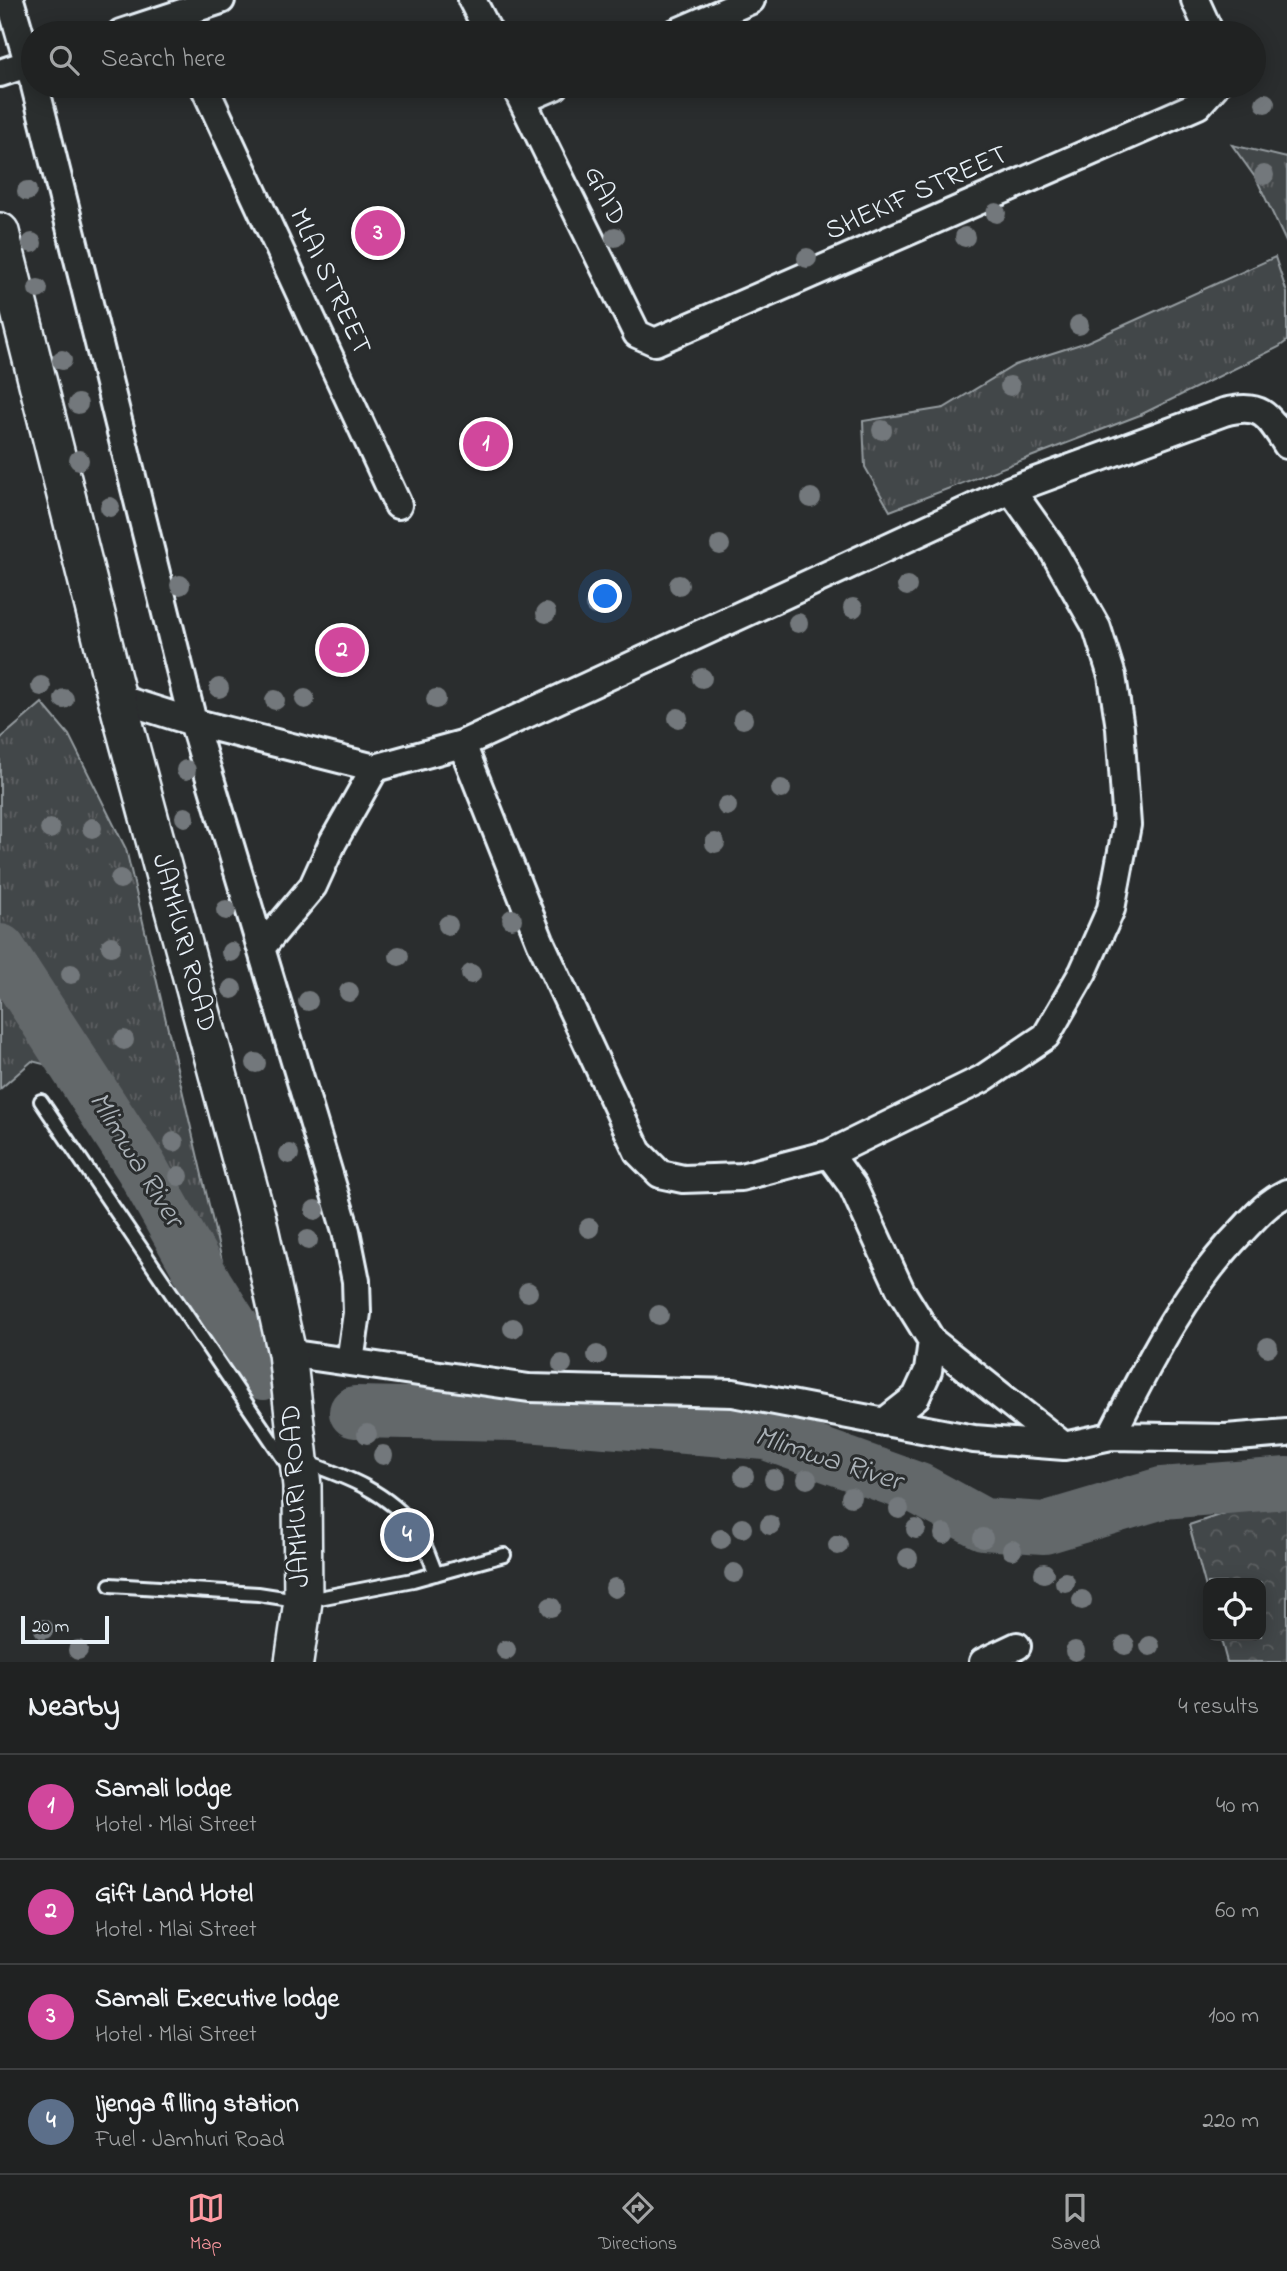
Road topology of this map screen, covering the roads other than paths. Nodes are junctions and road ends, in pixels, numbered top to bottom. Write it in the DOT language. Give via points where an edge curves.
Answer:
graph roads {
  1 [pos="10,0"];
  2 [pos="221,0"];
  3 [pos="472,0"];
  4 [pos="751,0"];
  5 [pos="1195,0"];
  6 [pos="182,21"];
  7 [pos="483,21"];
  8 [pos="703,21"];
  9 [pos="1205,21"];
  10 [pos="21,35"];
  11 [pos="0,73"];
  12 [pos="21,73"];
  13 [pos="39,98"];
  14 [pos="210,98"];
  15 [pos="520,98"];
  16 [pos="1204,98"];
  17 [pos="0,232"];
  18 [pos="637,334"];
  19 [pos="1287,445"];
  20 [pos="1011,490"];
  21 [pos="398,506"];
  22 [pos="117,698"];
  23 [pos="193,722"];
  24 [pos="462,744"];
  25 [pos="375,768"];
  26 [pos="261,948"];
  27 [pos="41,1101"];
  28 [pos="829,1154"];
  29 [pos="1287,1193"];
  30 [pos="932,1341"];
  31 [pos="287,1353"];
  32 [pos="350,1362"];
  33 [pos="884,1422"];
  34 [pos="1287,1433"];
  35 [pos="1111,1436"];
  36 [pos="1064,1446"];
  37 [pos="300,1473"];
  38 [pos="504,1555"];
  39 [pos="436,1574"];
  40 [pos="110,1585"];
  41 [pos="303,1601"];
  42 [pos="1017,1646"];
  43 [pos="295,1662"];
  44 [pos="984,1662"];
  1 -- 10 [label="street"];
  2 -- 6 [label="street"];
  3 -- 7 [label="street"];
  4 -- 8 [label="street"];
  5 -- 9 [label="street"];
  11 -- 12 [label="street"];
  13 -- 23 [label="street"];
  14 -- 21 [label="street, MLAI STREET"];
  15 -- 18 [label="street, GAID"];
  16 -- 18 [label="street, SHEKIF STREET" via="1198,105 655,342"];
  17 -- 22 [label="main road, JAMHURI ROAD"];
  19 -- 20 [label="street" via="1258,409 1242,407"];
  20 -- 24 [label="street"];
  20 -- 28 [label="street" via="1050,545 1097,628 1112,676 1126,825 1111,909 1083,972 1046,1035 982,1079"];
  22 -- 23 [label="street"];
  22 -- 31 [label="main road, JAMHURI ROAD" via="257,1219"];
  23 -- 25 [label="street"];
  23 -- 26 [label="street"];
  24 -- 25 [label="street"];
  24 -- 28 [label="street" via="540,942 638,1152 660,1174 683,1179 741,1177"];
  25 -- 26 [label="street" via="313,886"];
  26 -- 32 [label="street" via="346,1231 355,1281"];
  27 -- 37 [label="lane"];
  28 -- 30 [label="street" via="853,1187 901,1291"];
  29 -- 35 [label="street" via="1270,1201 1216,1257 1156,1350"];
  30 -- 33 [label="street" via="928,1371 916,1397"];
  30 -- 36 [label="street"];
  31 -- 32 [label="street"];
  31 -- 37 [label="main road, JAMHURI ROAD"];
  32 -- 33 [label="street" via="529,1388 733,1394"];
  33 -- 36 [label="street" via="974,1438"];
  34 -- 35 [label="street" via="1226,1438"];
  35 -- 36 [label="street"];
  37 -- 39 [label="lane" via="355,1480 374,1490 416,1530"];
  37 -- 41 [label="main road, JAMHURI ROAD"];
  38 -- 39 [label="lane"];
  39 -- 41 [label="lane"];
  40 -- 41 [label="lane"];
  41 -- 43 [label="main road, JAMHURI ROAD"];
  42 -- 44 [label="street"];
}
